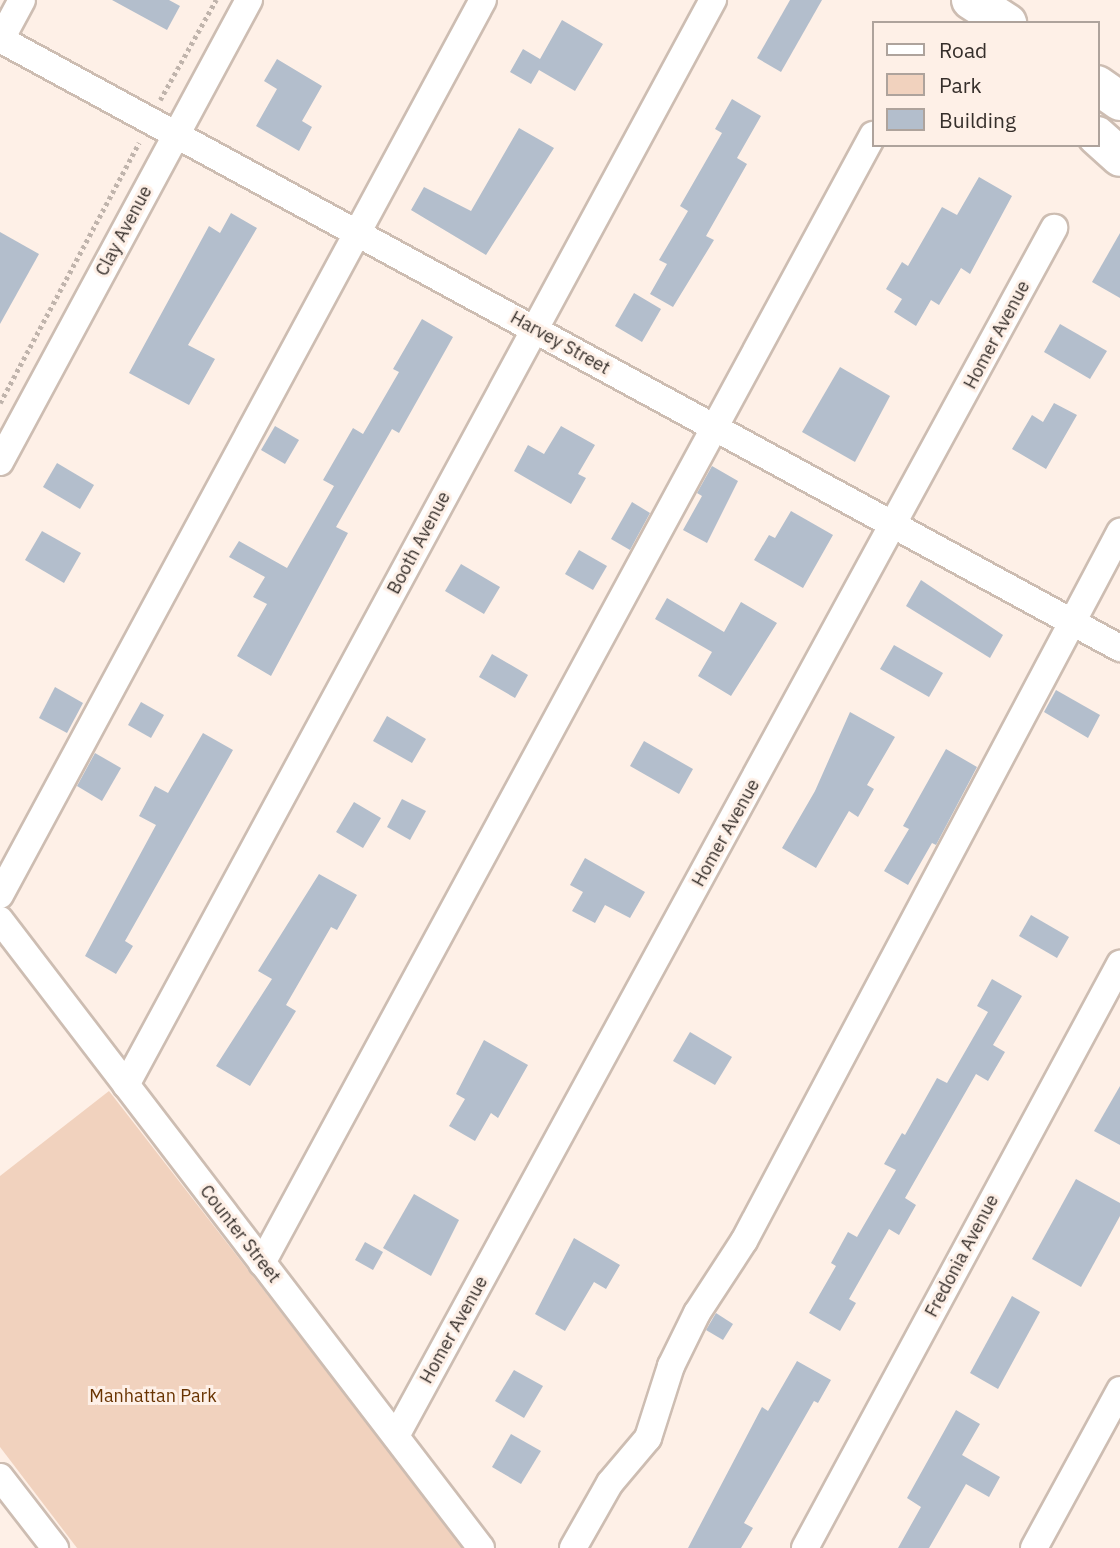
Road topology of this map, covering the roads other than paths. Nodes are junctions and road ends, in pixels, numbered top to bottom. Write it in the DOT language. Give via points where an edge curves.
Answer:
graph roads {
  1 [pos="22,0"];
  2 [pos="249,0"];
  3 [pos="483,0"];
  4 [pos="713,0"];
  5 [pos="945,0"];
  6 [pos="971,0"];
  7 [pos="968,21"];
  8 [pos="1004,21"];
  9 [pos="0,39"];
  10 [pos="1099,86"];
  11 [pos="1120,101"];
  12 [pos="176,135"];
  13 [pos="872,137"];
  14 [pos="1099,138"];
  15 [pos="1120,157"];
  16 [pos="1054,228"];
  17 [pos="356,232"];
  18 [pos="535,330"];
  19 [pos="713,426"];
  20 [pos="0,462"];
  21 [pos="895,526"];
  22 [pos="1120,533"];
  23 [pos="1072,622"];
  24 [pos="1120,648"];
  25 [pos="0,895"];
  26 [pos="0,920"];
  27 [pos="1120,964"];
  28 [pos="126,1085"];
  29 [pos="262,1263"];
  30 [pos="1120,1390"];
  31 [pos="396,1436"];
  32 [pos="0,1477"];
  33 [pos="55,1548"];
  34 [pos="481,1548"];
  35 [pos="573,1548"];
  36 [pos="805,1548"];
  37 [pos="1034,1548"];
  1 -- 9 [label="street"];
  2 -- 12 [label="street, Clay Avenue"];
  3 -- 17 [label="street"];
  4 -- 18 [label="street, Booth Avenue"];
  5 -- 7 [label="highway"];
  6 -- 8 [label="highway"];
  9 -- 12 [label="street, Harvey Street"];
  10 -- 11 [label="highway"];
  12 -- 17 [label="street, Harvey Street"];
  12 -- 20 [label="street, Clay Avenue"];
  13 -- 19 [label="street"];
  14 -- 15 [label="highway"];
  16 -- 21 [label="street, Homer Avenue"];
  17 -- 18 [label="street, Harvey Street"];
  17 -- 25 [label="street" via="195,540"];
  18 -- 19 [label="street, Harvey Street"];
  18 -- 28 [label="street, Booth Avenue"];
  19 -- 21 [label="street, Harvey Street"];
  19 -- 29 [label="street"];
  21 -- 23 [label="street, Harvey Street"];
  21 -- 31 [label="street, Homer Avenue"];
  22 -- 23 [label="street"];
  23 -- 24 [label="street, Harvey Street"];
  23 -- 35 [label="street" via="757,1217 692,1321 671,1366 648,1438 610,1483"];
  26 -- 28 [label="street, Counter Street"];
  27 -- 36 [label="street, Fredonia Avenue"];
  28 -- 29 [label="street, Counter Street"];
  29 -- 31 [label="street, Counter Street"];
  30 -- 37 [label="street"];
  31 -- 34 [label="street, Counter Street"];
  32 -- 33 [label="street"];
}
